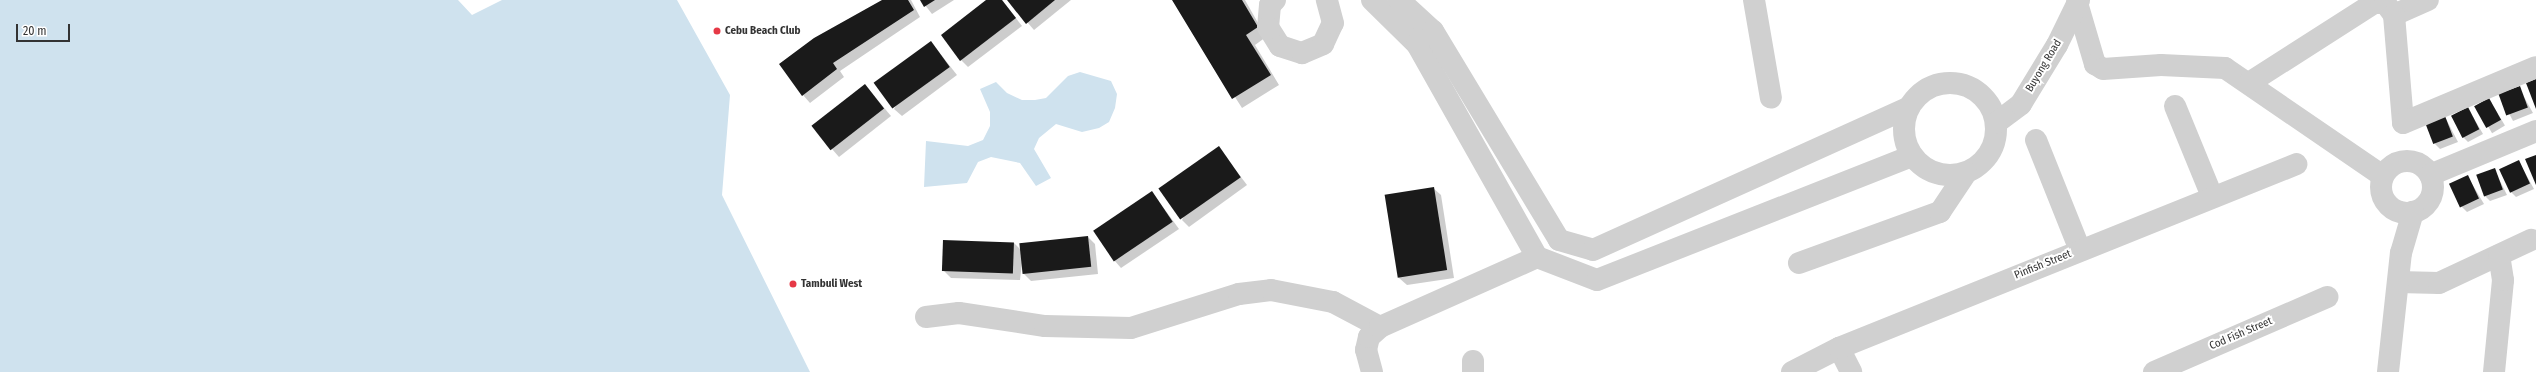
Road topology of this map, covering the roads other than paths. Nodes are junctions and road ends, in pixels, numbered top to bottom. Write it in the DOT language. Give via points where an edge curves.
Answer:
graph roads {
  1 [pos="1275,0"];
  2 [pos="1328,0"];
  3 [pos="1372,0"];
  4 [pos="1754,0"];
  5 [pos="2428,0"];
  6 [pos="2078,2"];
  7 [pos="1401,10"];
  8 [pos="2394,15"];
  9 [pos="1425,38"];
  10 [pos="2536,67"];
  11 [pos="2249,83"];
  12 [pos="1772,98"];
  13 [pos="2175,106"];
  14 [pos="1909,107"];
  15 [pos="1996,123"];
  16 [pos="2536,131"];
  17 [pos="2036,140"];
  18 [pos="1912,156"];
  19 [pos="2296,164"];
  20 [pos="1966,173"];
  21 [pos="2430,175"];
  22 [pos="2383,176"];
  23 [pos="2212,196"];
  24 [pos="2406,212"];
  25 [pos="2532,240"];
  26 [pos="1594,250"];
  27 [pos="2080,250"];
  28 [pos="2499,255"];
  29 [pos="1538,257"];
  30 [pos="1799,263"];
  31 [pos="1605,277"];
  32 [pos="2398,282"];
  33 [pos="2327,297"];
  34 [pos="926,317"];
  35 [pos="1380,327"];
  36 [pos="1839,348"];
  37 [pos="1372,372"];
  38 [pos="1792,372"];
  39 [pos="1851,372"];
  40 [pos="2154,372"];
  41 [pos="2388,372"];
  42 [pos="2494,372"];
  1 -- 2 [label="street" via="1270,4 1268,27 1280,46 1302,53 1323,44 1333,23"];
  3 -- 7 [label="street"];
  4 -- 12 [label="street"];
  5 -- 8 [label="street"];
  6 -- 11 [label="street" via="2095,64 2103,69 2161,65 2225,68"];
  6 -- 15 [label="street, Buyong Road" via="2057,45 2020,104"];
  7 -- 9 [label="street"];
  8 -- 10 [label="street" via="2403,123"];
  8 -- 11 [label="street" via="2384,3 2374,3"];
  9 -- 26 [label="street" via="1558,240"];
  9 -- 29 [label="street"];
  11 -- 22 [label="street"];
  13 -- 23 [label="street"];
  14 -- 15 [label="street" via="1925,90 1936,85 1958,84 1978,94 1990,108"];
  14 -- 18 [label="street" via="1904,132"];
  14 -- 26 [label="street"];
  15 -- 20 [label="street" via="1995,139 1988,157"];
  16 -- 21 [label="street"];
  17 -- 27 [label="street"];
  18 -- 20 [label="street" via="1932,171"];
  18 -- 31 [label="street" via="1682,244"];
  19 -- 23 [label="street, Pinfish Street"];
  20 -- 30 [label="street" via="1940,212"];
  21 -- 22 [label="street" via="2411,160 2394,163"];
  21 -- 24 [label="street" via="2430,198"];
  22 -- 24 [label="street" via="2382,197"];
  23 -- 27 [label="street, Pinfish Street"];
  24 -- 32 [label="street"];
  25 -- 28 [label="street"];
  26 -- 31 [label="street"];
  27 -- 36 [label="street, Pinfish Street"];
  28 -- 32 [label="street" via="2439,283"];
  28 -- 42 [label="street" via="2503,280"];
  29 -- 31 [label="street"];
  29 -- 35 [label="street"];
  32 -- 41 [label="street"];
  33 -- 40 [label="street, Cod Fish Street"];
  34 -- 35 [label="street" via="959,313 1045,326 1131,328 1239,294 1271,290 1333,302"];
  35 -- 37 [label="street" via="1369,337 1366,350"];
  36 -- 38 [label="street, Pinfish Street"];
  36 -- 39 [label="street"];
}
